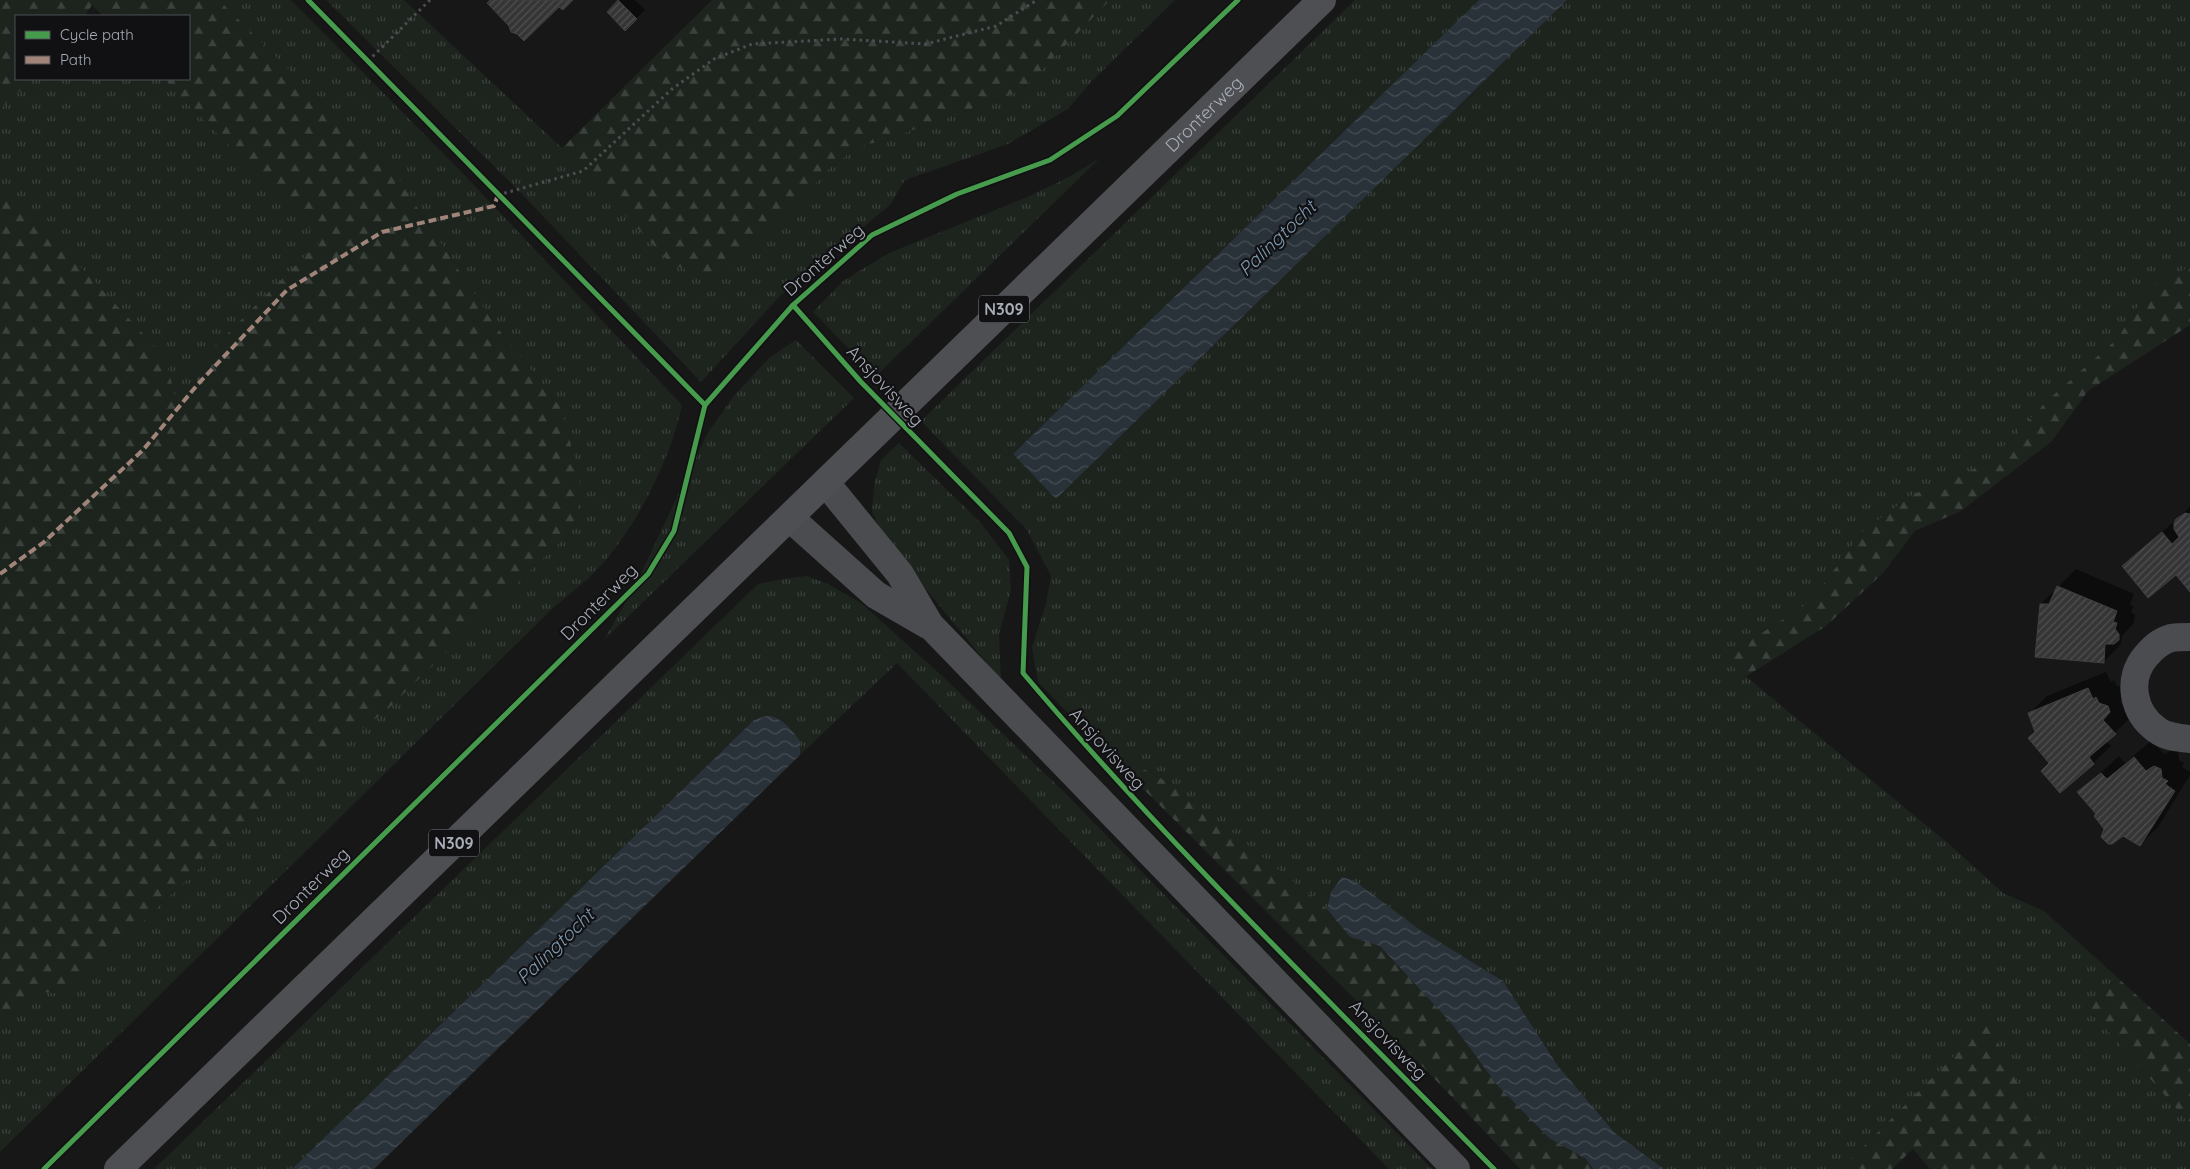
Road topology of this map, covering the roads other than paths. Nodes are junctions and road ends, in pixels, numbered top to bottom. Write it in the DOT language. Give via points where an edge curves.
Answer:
graph roads {
  1 [pos="1322,0"];
  2 [pos="826,483"];
  3 [pos="790,518"];
  4 [pos="930,625"];
  5 [pos="2190,637"];
  6 [pos="2190,739"];
  7 [pos="118,1169"];
  8 [pos="1456,1169"];
  1 -- 2 [label="main road, Dronterweg / N309"];
  2 -- 3 [label="main road, Dronterweg / N309"];
  2 -- 4 [label="street" via="900,574"];
  3 -- 4 [label="street" via="876,595"];
  3 -- 7 [label="main road, Dronterweg / N309"];
  4 -- 8 [label="street"];
  5 -- 6 [label="street" via="2171,638 2155,646 2139,663 2134,692 2142,717 2157,731 2173,738"];
}
